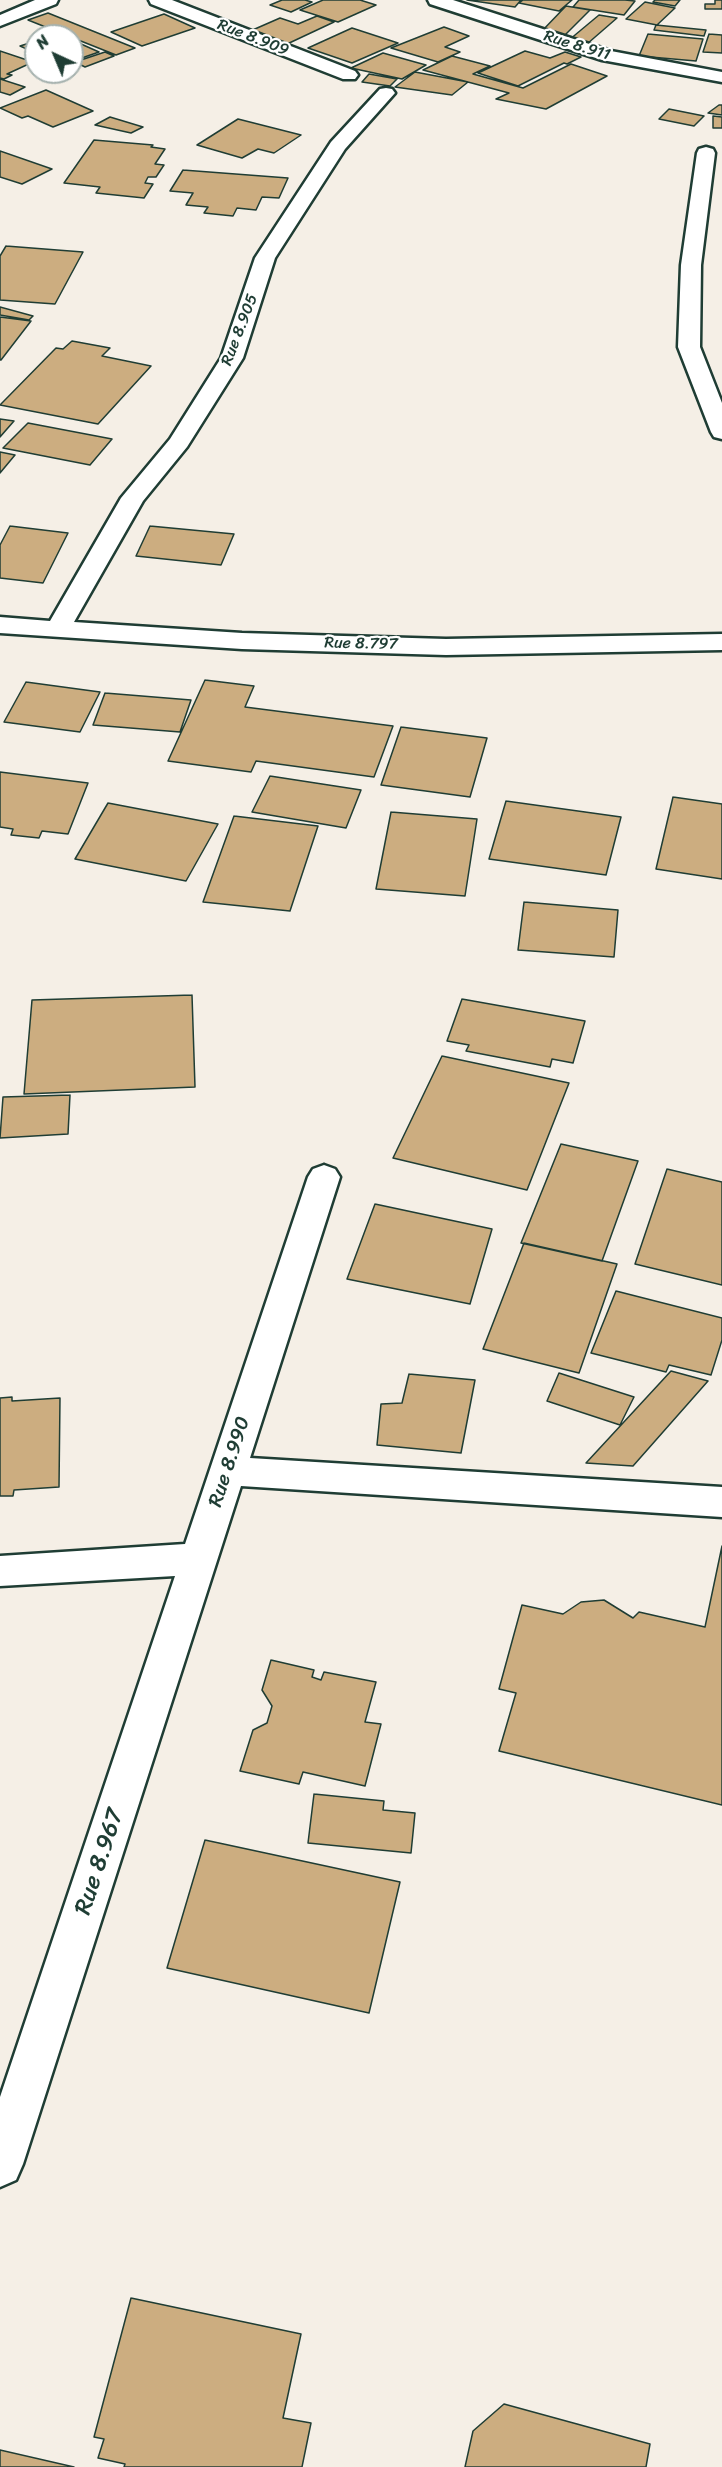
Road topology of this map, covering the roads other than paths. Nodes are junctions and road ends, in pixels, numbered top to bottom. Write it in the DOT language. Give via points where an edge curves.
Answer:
graph roads {
  1 [pos="50,0"];
  2 [pos="157,0"];
  3 [pos="436,0"];
  4 [pos="0,21"];
  5 [pos="349,75"];
  6 [pos="722,77"];
  7 [pos="386,93"];
  8 [pos="706,153"];
  9 [pos="722,432"];
  10 [pos="0,625"];
  11 [pos="57,630"];
  12 [pos="722,642"];
  13 [pos="324,1177"];
  14 [pos="227,1471"];
  15 [pos="722,1502"];
  16 [pos="199,1559"];
  17 [pos="0,1571"];
  18 [pos="0,2164"];
  1 -- 4 [label="street"];
  2 -- 5 [label="street, Rue 8.909"];
  3 -- 6 [label="street, Rue 8.911" via="608,56"];
  7 -- 11 [label="street, Rue 8.905" via="338,146 265,258 232,358 179,442 133,498"];
  8 -- 9 [label="street" via="691,265 689,347"];
  10 -- 11 [label="street, Rue 8.797"];
  11 -- 12 [label="street, Rue 8.797" via="242,641 446,646"];
  13 -- 14 [label="street, Rue 8.990"];
  14 -- 15 [label="street"];
  14 -- 16 [label="street, Rue 8.990"];
  16 -- 17 [label="street"];
  16 -- 18 [label="street, Rue 8.967"];
}
